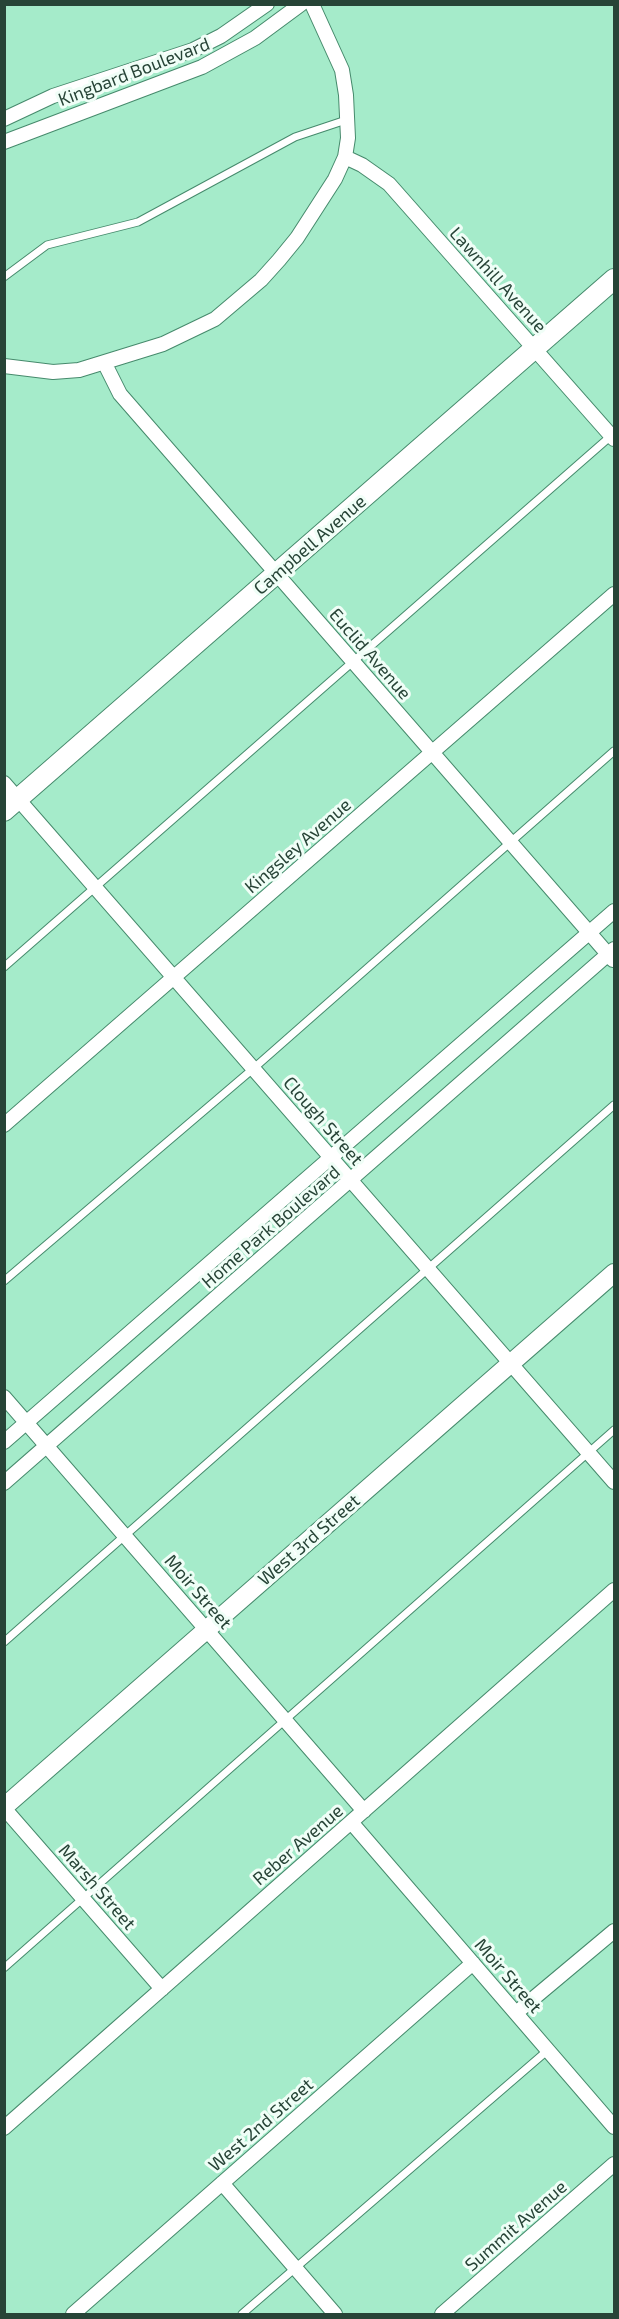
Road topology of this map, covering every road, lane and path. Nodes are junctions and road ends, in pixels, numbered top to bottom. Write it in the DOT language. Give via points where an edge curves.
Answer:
graph roads {
  1 [pos="267,4"];
  2 [pos="301,4"];
  3 [pos="312,4"];
  4 [pos="4,119"];
  5 [pos="348,119"];
  6 [pos="4,142"];
  7 [pos="345,157"];
  8 [pos="4,277"];
  9 [pos="615,279"];
  10 [pos="535,349"];
  11 [pos="105,364"];
  12 [pos="4,366"];
  13 [pos="614,436"];
  14 [pos="276,574"];
  15 [pos="615,594"];
  16 [pos="354,663"];
  17 [pos="615,751"];
  18 [pos="432,753"];
  19 [pos="4,783"];
  20 [pos="12,805"];
  21 [pos="511,843"];
  22 [pos="95,886"];
  23 [pos="615,910"];
  24 [pos="589,933"];
  25 [pos="612,955"];
  26 [pos="4,967"];
  27 [pos="174,977"];
  28 [pos="254,1068"];
  29 [pos="615,1105"];
  30 [pos="4,1125"];
  31 [pos="331,1157"];
  32 [pos="351,1180"];
  33 [pos="428,1268"];
  34 [pos="615,1273"];
  35 [pos="4,1281"];
  36 [pos="511,1363"];
  37 [pos="4,1397"];
  38 [pos="27,1422"];
  39 [pos="615,1430"];
  40 [pos="4,1442"];
  41 [pos="47,1446"];
  42 [pos="589,1453"];
  43 [pos="615,1482"];
  44 [pos="4,1483"];
  45 [pos="124,1535"];
  46 [pos="615,1590"];
  47 [pos="207,1630"];
  48 [pos="4,1642"];
  49 [pos="286,1720"];
  50 [pos="4,1808"];
  51 [pos="364,1811"];
  52 [pos="351,1822"];
  53 [pos="83,1898"];
  54 [pos="615,1931"];
  55 [pos="473,1963"];
  56 [pos="4,1968"];
  57 [pos="162,1989"];
  58 [pos="516,2013"];
  59 [pos="548,2050"];
  60 [pos="615,2127"];
  61 [pos="4,2128"];
  62 [pos="615,2164"];
  63 [pos="222,2184"];
  64 [pos="295,2268"];
  65 [pos="73,2314"];
  66 [pos="242,2314"];
  67 [pos="336,2314"];
  68 [pos="442,2314"];
  1 -- 4 [label="street, Kingbard Boulevard" via="193,50 53,96"];
  2 -- 6 [label="street, Kingbard Boulevard" via="255,38 202,67"];
  3 -- 5 [label="street" via="342,70"];
  5 -- 7 [label="street"];
  5 -- 8 [label="lane" via="295,137 138,222 46,245"];
  7 -- 10 [label="street, Lawnhill Avenue" via="388,184"];
  7 -- 11 [label="street" via="297,238 237,302 185,335"];
  9 -- 10 [label="main road, Campbell Avenue"];
  10 -- 13 [label="street, Lawnhill Avenue"];
  10 -- 14 [label="main road, Campbell Avenue"];
  11 -- 12 [label="street" via="53,372"];
  11 -- 14 [label="street, Euclid Avenue" via="120,394"];
  13 -- 16 [label="lane"];
  14 -- 16 [label="street, Euclid Avenue"];
  14 -- 20 [label="main road, Campbell Avenue"];
  15 -- 18 [label="street, Kingsley Avenue"];
  16 -- 18 [label="street, Euclid Avenue"];
  16 -- 22 [label="lane"];
  17 -- 21 [label="lane"];
  18 -- 21 [label="street, Euclid Avenue"];
  18 -- 27 [label="street, Kingsley Avenue"];
  19 -- 20 [label="street, Clough Street"];
  20 -- 22 [label="street, Clough Street"];
  21 -- 24 [label="street, Euclid Avenue"];
  21 -- 28 [label="lane"];
  22 -- 26 [label="lane"];
  22 -- 27 [label="street, Clough Street"];
  23 -- 24 [label="street, Home Park Boulevard"];
  24 -- 25 [label="street, Euclid Avenue"];
  24 -- 31 [label="street, Home Park Boulevard"];
  25 -- 32 [label="street, Home Park Boulevard"];
  27 -- 28 [label="street, Clough Street"];
  27 -- 30 [label="street, Kingsley Avenue"];
  28 -- 31 [label="street, Clough Street"];
  28 -- 35 [label="lane"];
  29 -- 33 [label="lane"];
  31 -- 32 [label="street, Clough Street"];
  31 -- 38 [label="street, Home Park Boulevard"];
  32 -- 33 [label="street, Clough Street"];
  32 -- 41 [label="street, Home Park Boulevard"];
  33 -- 36 [label="street, Clough Street"];
  33 -- 45 [label="lane"];
  34 -- 36 [label="street, West 3rd Street"];
  36 -- 42 [label="street, Clough Street"];
  36 -- 47 [label="street, West 3rd Street"];
  37 -- 38 [label="street, Moir Street"];
  38 -- 40 [label="street, Home Park Boulevard"];
  38 -- 41 [label="street, Moir Street"];
  39 -- 42 [label="lane"];
  41 -- 44 [label="street, Home Park Boulevard"];
  41 -- 45 [label="street, Moir Street"];
  42 -- 43 [label="street, Clough Street"];
  42 -- 49 [label="lane"];
  45 -- 47 [label="street, Moir Street"];
  45 -- 48 [label="lane"];
  46 -- 51 [label="street, Reber Avenue"];
  47 -- 49 [label="street, Moir Street"];
  47 -- 50 [label="street, West 3rd Street"];
  49 -- 51 [label="street, Moir Street"];
  49 -- 53 [label="lane"];
  50 -- 53 [label="street, Marsh Street"];
  51 -- 52 [label="street, Reber Avenue"];
  52 -- 55 [label="street, Moir Street"];
  52 -- 57 [label="street, Reber Avenue"];
  53 -- 56 [label="lane"];
  53 -- 57 [label="street, Marsh Street"];
  54 -- 58 [label="street"];
  55 -- 58 [label="street, Moir Street"];
  55 -- 63 [label="street, West 2nd Street"];
  57 -- 61 [label="street, Reber Avenue"];
  58 -- 59 [label="street, Moir Street"];
  59 -- 60 [label="street, Moir Street"];
  59 -- 64 [label="lane"];
  62 -- 68 [label="street, Summit Avenue"];
  63 -- 64 [label="street"];
  63 -- 65 [label="street, West 2nd Street"];
  64 -- 66 [label="lane"];
  64 -- 67 [label="street"];
}
